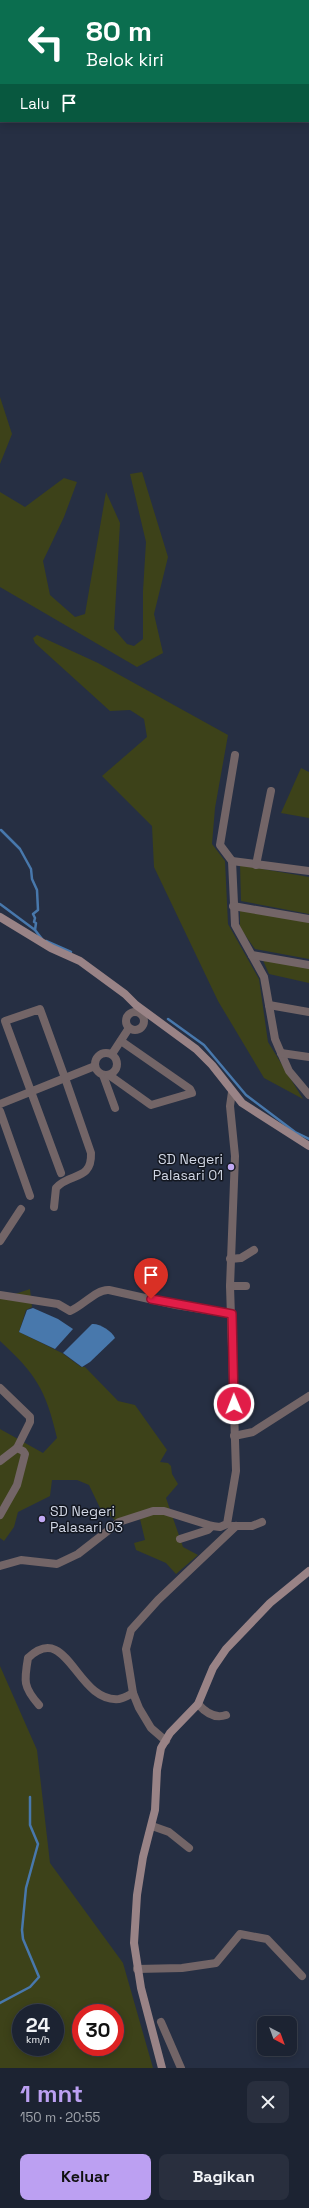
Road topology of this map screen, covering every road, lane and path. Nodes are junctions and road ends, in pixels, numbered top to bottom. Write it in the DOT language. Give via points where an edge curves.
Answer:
graph roads {
  1 [pos="235,755"];
  2 [pos="271,791"];
  3 [pos="232,861"];
  4 [pos="256,865"];
  5 [pos="309,871"];
  6 [pos="232,906"];
  7 [pos="0,917"];
  8 [pos="309,920"];
  9 [pos="252,955"];
  10 [pos="309,965"];
  11 [pos="269,1005"];
  12 [pos="142,1012"];
  13 [pos="309,1012"];
  14 [pos="129,1028"];
  15 [pos="121,1041"];
  16 [pos="281,1053"];
  17 [pos="112,1054"];
  18 [pos="309,1057"];
  19 [pos="94,1066"];
  20 [pos="106,1075"];
  21 [pos="65,1078"];
  22 [pos="32,1092"];
  23 [pos="232,1092"];
  24 [pos="309,1095"];
  25 [pos="0,1104"];
  26 [pos="115,1108"];
  27 [pos="0,1111"];
  28 [pos="309,1146"];
  29 [pos="61,1173"];
  30 [pos="30,1196"];
  31 [pos="54,1207"];
  32 [pos="21,1209"];
  33 [pos="0,1241"];
  34 [pos="254,1250"];
  35 [pos="230,1259"];
  36 [pos="230,1286"];
  37 [pos="246,1286"];
  38 [pos="0,1295"];
  39 [pos="232,1314"];
  40 [pos="0,1388"];
  41 [pos="309,1396"];
  42 [pos="234,1436"];
  43 [pos="17,1448"];
  44 [pos="0,1461"];
  45 [pos="0,1515"];
  46 [pos="262,1522"];
  47 [pos="227,1524"];
  48 [pos="212,1526"];
  49 [pos="236,1526"];
  50 [pos="180,1539"];
  51 [pos="0,1566"];
  52 [pos="309,1571"];
  53 [pos="134,1693"];
  54 [pos="198,1704"];
  55 [pos="39,1705"];
  56 [pos="226,1715"];
  57 [pos="166,1741"];
  58 [pos="152,1826"];
  59 [pos="189,1848"];
  60 [pos="138,1969"];
  61 [pos="302,1976"];
  62 [pos="161,2022"];
  63 [pos="162,2068"];
  64 [pos="181,2068"];
  1 -- 3 [label="street" via="220,845"];
  2 -- 4 [label="street"];
  3 -- 4 [label="street"];
  3 -- 6 [label="street"];
  4 -- 5 [label="street"];
  6 -- 8 [label="street"];
  6 -- 9 [label="street" via="240,938"];
  7 -- 12 [label="main road" via="51,948 80,961"];
  9 -- 10 [label="street"];
  9 -- 11 [label="street" via="264,977"];
  11 -- 13 [label="street"];
  11 -- 16 [label="street" via="275,1040"];
  12 -- 14 [label="street" via="128,1015 126,1023"];
  12 -- 14 [label="street" via="144,1019 141,1028"];
  12 -- 23 [label="main road" via="196,1049"];
  14 -- 15 [label="street"];
  15 -- 17 [label="street"];
  15 -- 20 [label="street" via="190,1089 192,1093 151,1105"];
  16 -- 18 [label="street"];
  16 -- 24 [label="street" via="289,1071"];
  17 -- 19 [label="street" via="100,1054 95,1059"];
  17 -- 20 [label="street" via="117,1066"];
  19 -- 20 [label="street" via="98,1073"];
  19 -- 21 [label="street"];
  20 -- 26 [label="street"];
  21 -- 22 [label="street"];
  21 -- 22 [label="street" via="40,1009 5,1021"];
  21 -- 31 [label="street" via="92,1159 89,1168 83,1174 64,1181 56,1188"];
  22 -- 25 [label="street"];
  22 -- 29 [label="street"];
  23 -- 28 [label="main road" via="252,1111"];
  23 -- 35 [label="street" via="230,1106 234,1156"];
  27 -- 30 [label="street"];
  32 -- 33 [label="street"];
  34 -- 35 [label="street" via="240,1258"];
  35 -- 36 [label="street"];
  36 -- 37 [label="street"];
  36 -- 39 [label="street"];
  38 -- 39 [label="street" via="58,1304 70,1311 80,1307 102,1290 109,1290"];
  39 -- 42 [label="street"];
  40 -- 43 [label="street" via="30,1417"];
  41 -- 42 [label="street" via="253,1432"];
  42 -- 47 [label="street" via="236,1471"];
  43 -- 44 [label="street"];
  43 -- 45 [label="street" via="23,1451 25,1459 17,1485"];
  46 -- 49 [label="street" via="252,1526"];
  47 -- 48 [label="street" via="220,1527"];
  47 -- 49 [label="street"];
  48 -- 50 [label="street" via="208,1530"];
  48 -- 51 [label="street" via="164,1511 153,1511 119,1522 78,1554 57,1564 21,1560"];
  49 -- 53 [label="street" via="158,1600 131,1630 126,1649"];
  52 -- 54 [label="main road" via="270,1603 226,1649 213,1668"];
  53 -- 55 [label="street" via="119,1699 104,1695 83,1681 60,1651 54,1647 41,1648 28,1658 24,1678 27,1692"];
  53 -- 57 [label="street" via="139,1708 151,1728"];
  54 -- 56 [label="street" via="214,1716"];
  54 -- 57 [label="main road"];
  57 -- 58 [label="main road" via="161,1748 157,1770 157,1793"];
  58 -- 59 [label="street" via="169,1832"];
  58 -- 60 [label="main road" via="143,1857 137,1895 134,1943"];
  60 -- 61 [label="street" via="182,1968 216,1963 240,1934 267,1940"];
  60 -- 63 [label="main road"];
  62 -- 64 [label="street"];
}
